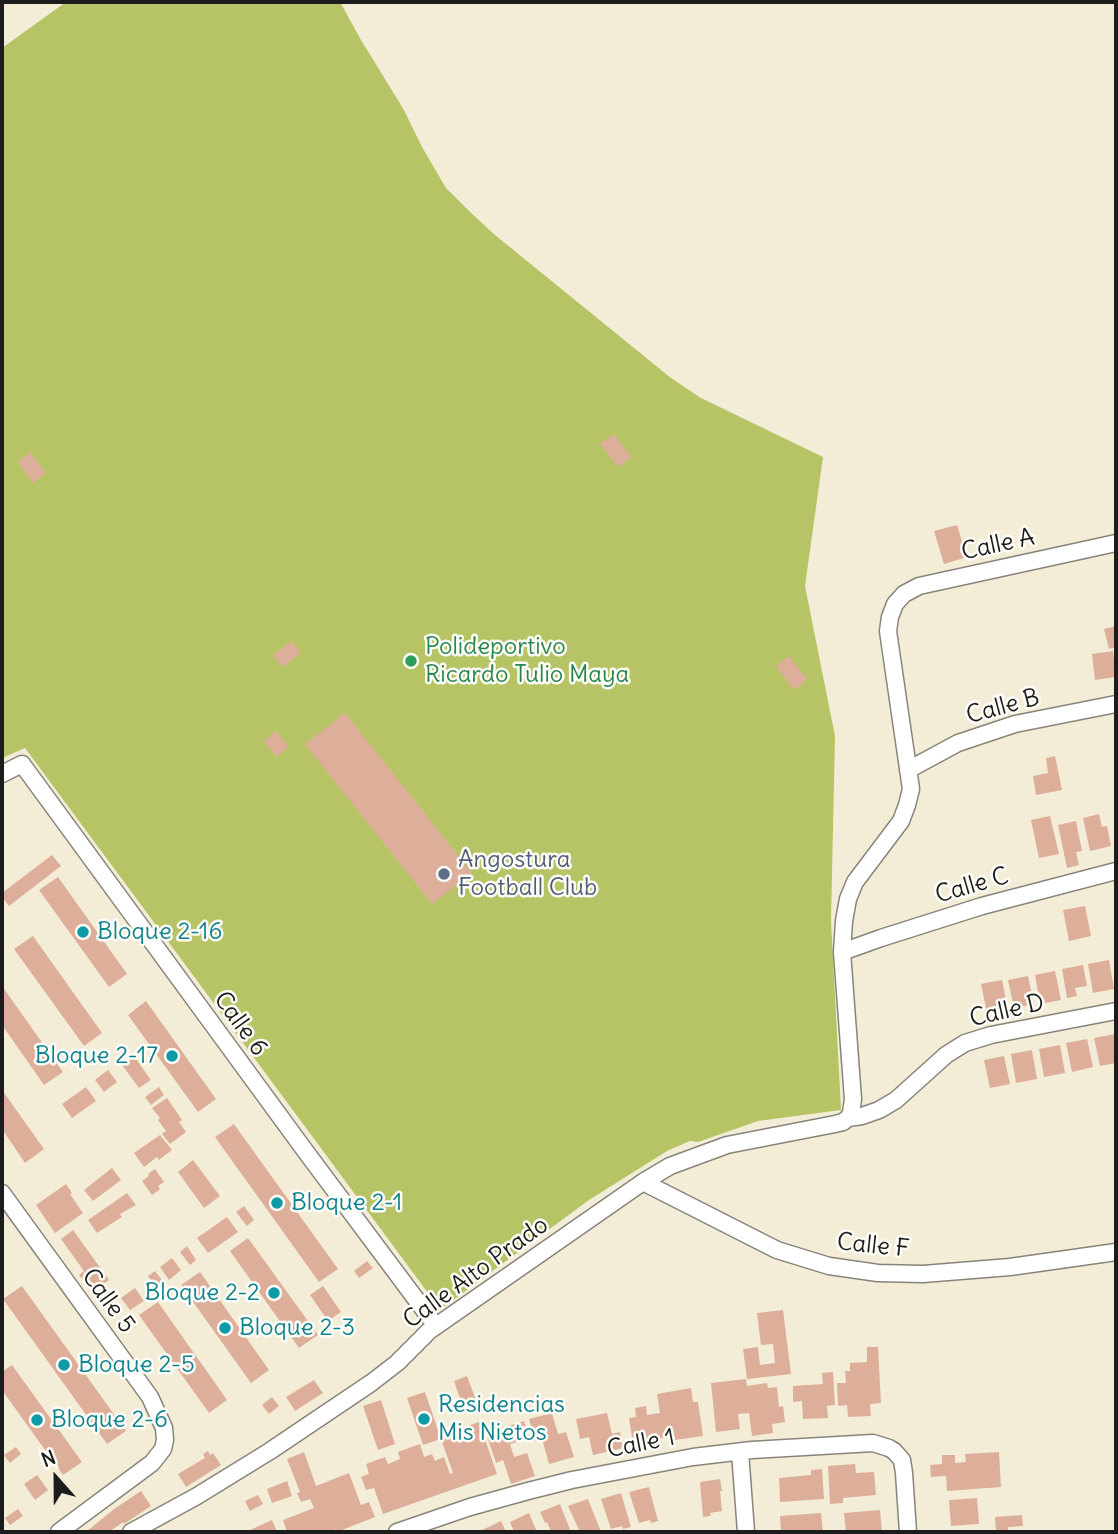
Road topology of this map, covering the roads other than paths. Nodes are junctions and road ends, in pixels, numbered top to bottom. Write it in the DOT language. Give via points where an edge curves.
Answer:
graph roads {
  1 [pos="1116,543"];
  2 [pos="1116,704"];
  3 [pos="908,769"];
  4 [pos="2,774"];
  5 [pos="1116,871"];
  6 [pos="842,952"];
  7 [pos="1116,1011"];
  8 [pos="841,1121"];
  9 [pos="643,1182"];
  10 [pos="2,1194"];
  11 [pos="1116,1252"];
  12 [pos="436,1326"];
  13 [pos="740,1452"];
  14 [pos="59,1532"];
  15 [pos="131,1532"];
  16 [pos="397,1532"];
  17 [pos="746,1532"];
  18 [pos="908,1532"];
  1 -- 3 [label="street, Calle A" via="919,586 904,594 895,604 888,631"];
  2 -- 3 [label="street, Calle B" via="1015,724 958,743"];
  3 -- 6 [label="street" via="911,789 901,821 855,882 848,899"];
  4 -- 12 [label="street, Calle 6" via="22,764"];
  5 -- 6 [label="street, Calle C" via="970,910"];
  6 -- 8 [label="street" via="853,1099 851,1113"];
  7 -- 8 [label="street, Calle D" via="965,1043 896,1100"];
  8 -- 9 [label="street, Calle Alto Prado" via="727,1145 670,1166"];
  9 -- 11 [label="street, Calle F" via="777,1250 829,1266 923,1274"];
  9 -- 12 [label="street, Calle Alto Prado"];
  10 -- 14 [label="street, Calle 5" via="150,1397 164,1428 163,1449 152,1463"];
  12 -- 15 [label="street, Calle Alto Prado" via="371,1383 270,1451"];
  13 -- 16 [label="street, Calle 1" via="550,1486"];
  13 -- 17 [label="street"];
  13 -- 18 [label="street, Calle 1" via="873,1443 890,1448 902,1460"];
}
